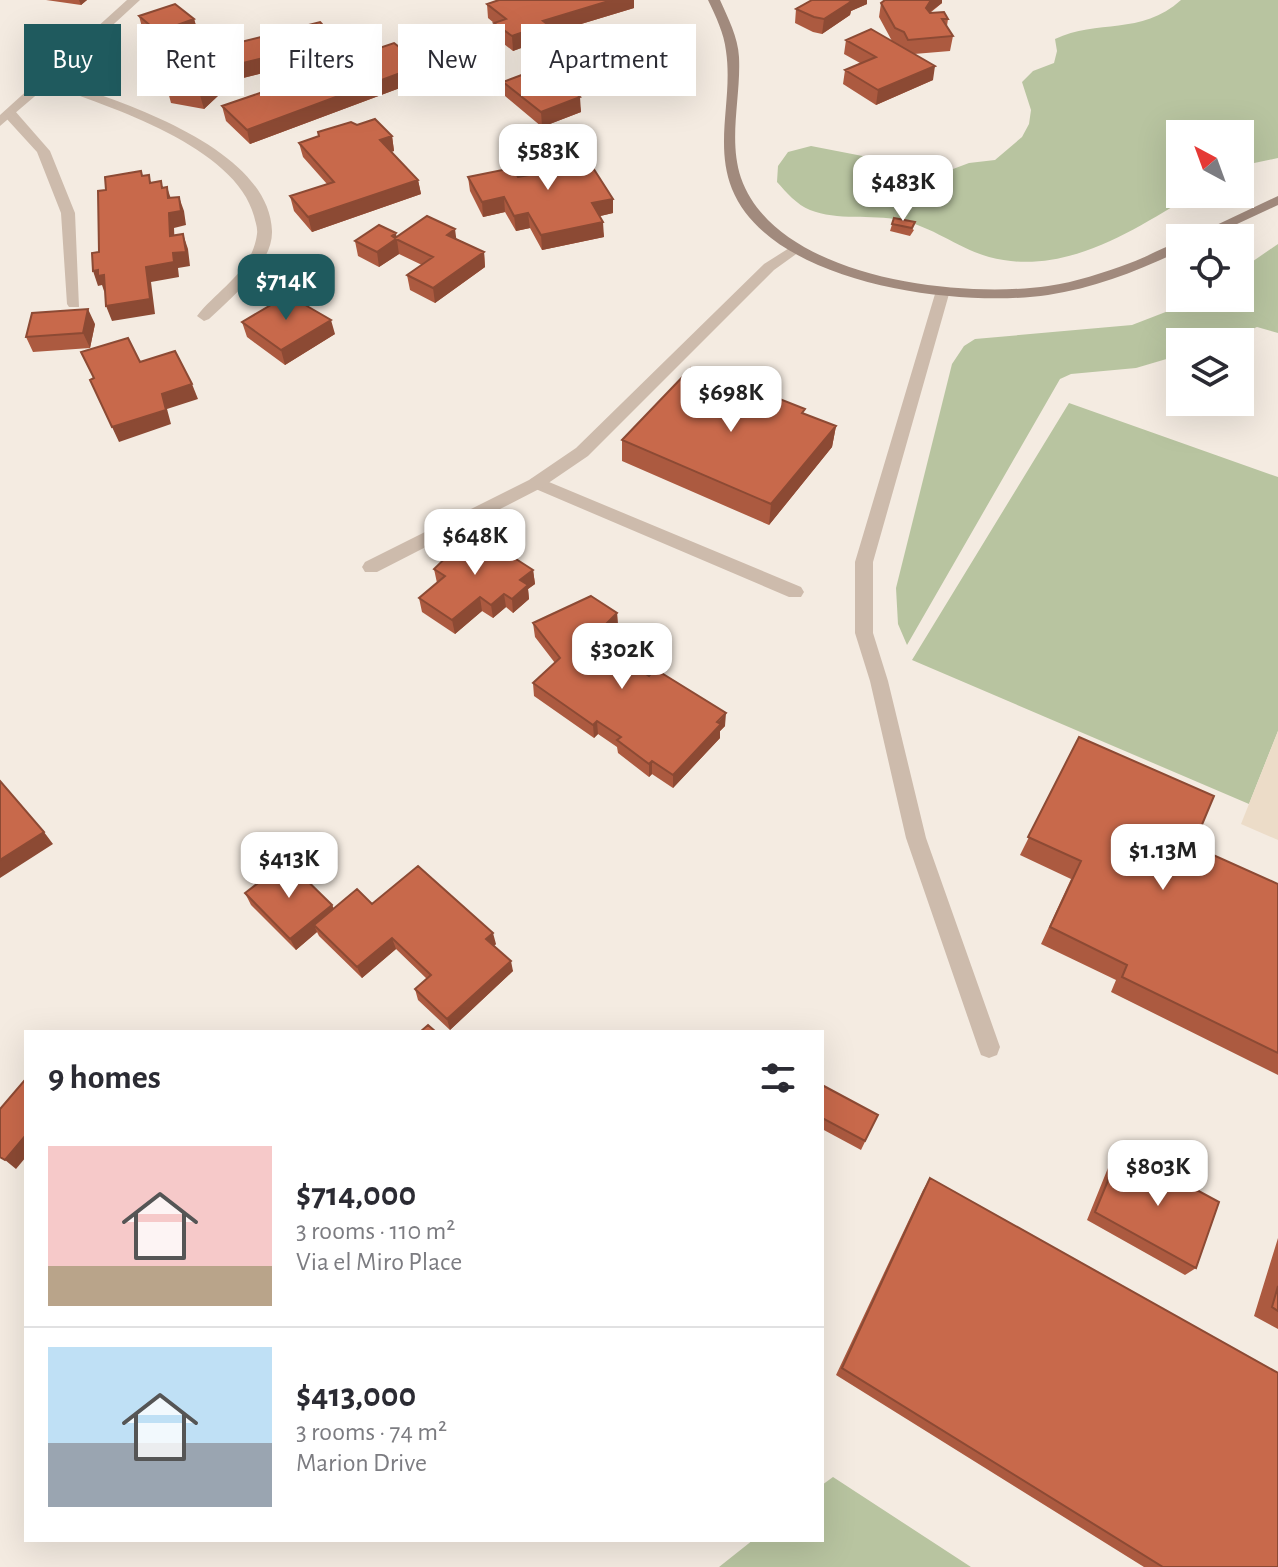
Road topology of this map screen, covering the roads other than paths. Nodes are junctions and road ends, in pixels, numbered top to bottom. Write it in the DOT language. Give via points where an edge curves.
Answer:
graph roads {
  1 [pos="134,0"];
  2 [pos="714,0"];
  3 [pos="109,24"];
  4 [pos="31,96"];
  5 [pos="94,96"];
  6 [pos="5,118"];
  7 [pos="1278,200"];
  8 [pos="1226,224"];
  9 [pos="794,249"];
  10 [pos="1166,253"];
  11 [pos="942,294"];
  12 [pos="74,304"];
  13 [pos="204,316"];
  14 [pos="537,483"];
  15 [pos="371,567"];
  16 [pos="795,592"];
  17 [pos="989,1047"];
  1 -- 3 [label="street"];
  2 -- 9 [label="main road" via="733,56 726,130 730,164 756,218"];
  4 -- 6 [label="street"];
  5 -- 13 [label="street" via="167,126 230,166 255,193 267,225 264,245 231,296"];
  6 -- 12 [label="street" via="43,151 68,213"];
  7 -- 8 [label="main road"];
  9 -- 11 [label="main road" via="874,281"];
  9 -- 14 [label="street" via="769,267 582,452"];
  10 -- 11 [label="main road" via="1074,287 1006,296"];
  11 -- 17 [label="street" via="864,562 861,605 916,838"];
  14 -- 15 [label="street"];
  14 -- 16 [label="street"];
}
